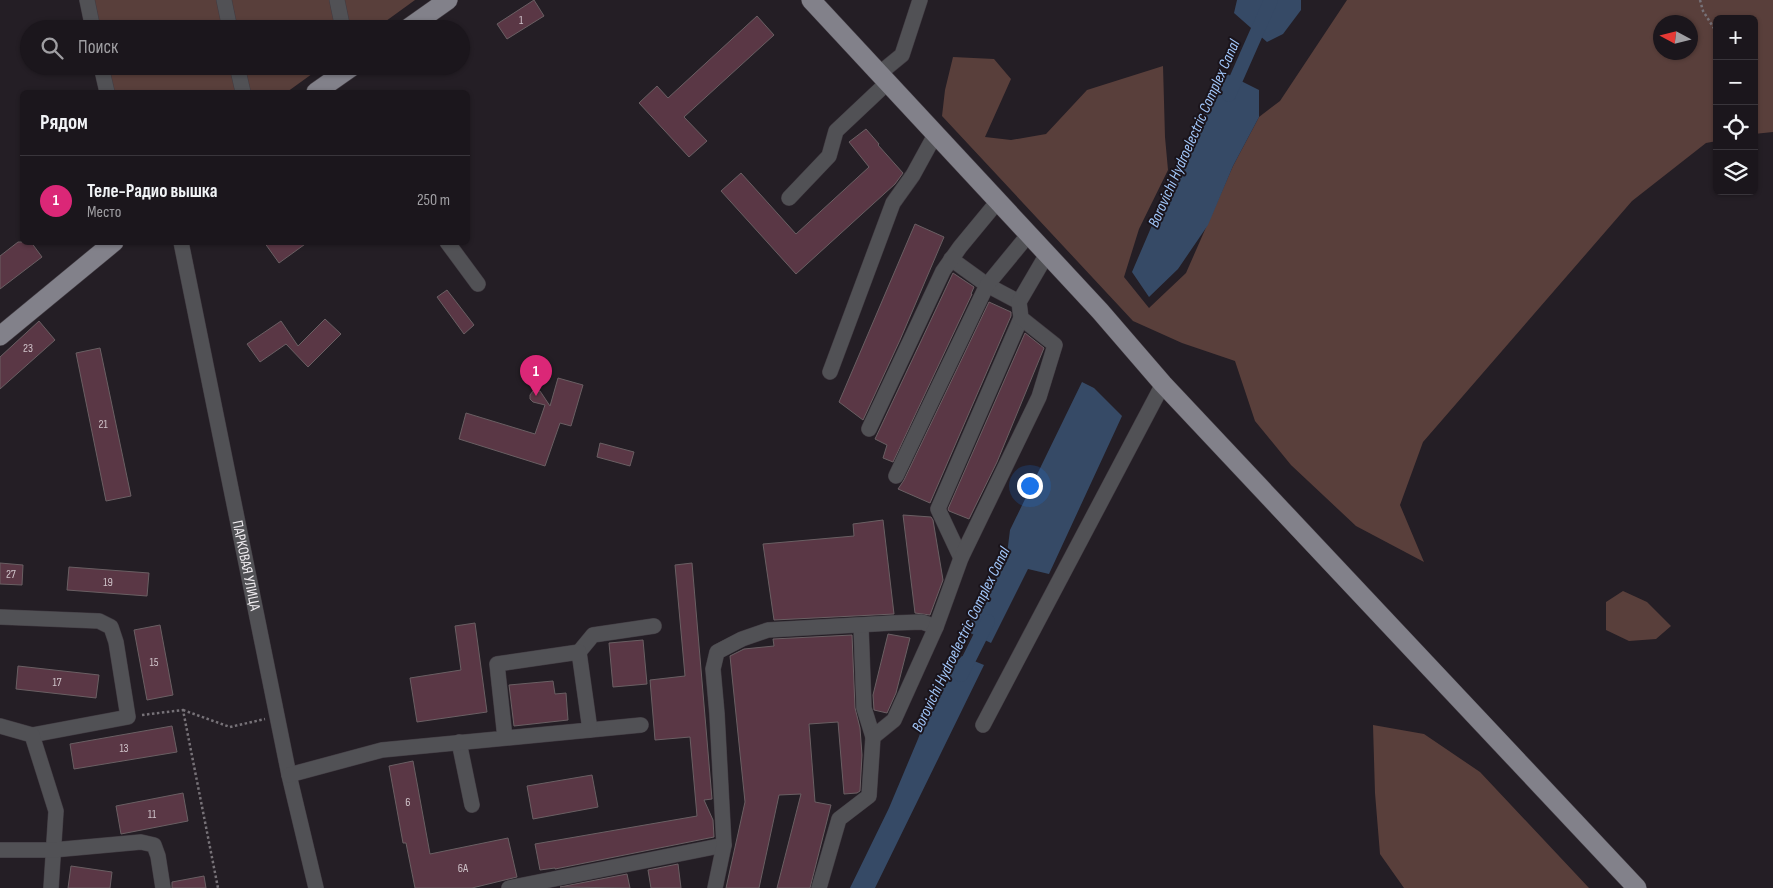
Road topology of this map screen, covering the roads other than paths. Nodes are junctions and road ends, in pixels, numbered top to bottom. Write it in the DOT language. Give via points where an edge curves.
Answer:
graph roads {
  1 [pos="87,0"];
  2 [pos="224,0"];
  3 [pos="337,0"];
  4 [pos="448,0"];
  5 [pos="811,0"];
  6 [pos="920,0"];
  7 [pos="91,20"];
  8 [pos="228,20"];
  9 [pos="341,20"];
  10 [pos="420,20"];
  11 [pos="103,75"];
  12 [pos="239,75"];
  13 [pos="342,75"];
  14 [pos="884,77"];
  15 [pos="107,90"];
  16 [pos="242,90"];
  17 [pos="324,90"];
  18 [pos="936,133"];
  19 [pos="789,198"];
  20 [pos="998,201"];
  21 [pos="1029,234"];
  22 [pos="110,245"];
  23 [pos="182,245"];
  24 [pos="448,245"];
  25 [pos="1047,254"];
  26 [pos="951,259"];
  27 [pos="478,284"];
  28 [pos="987,285"];
  29 [pos="1019,302"];
  30 [pos="1021,318"];
  31 [pos="0,336"];
  32 [pos="830,372"];
  33 [pos="1163,384"];
  34 [pos="869,429"];
  35 [pos="896,476"];
  36 [pos="961,558"];
  37 [pos="0,617"];
  38 [pos="654,626"];
  39 [pos="861,626"];
  40 [pos="936,627"];
  41 [pos="579,652"];
  42 [pos="641,725"];
  43 [pos="983,725"];
  44 [pos="0,726"];
  45 [pos="590,730"];
  46 [pos="32,735"];
  47 [pos="873,737"];
  48 [pos="505,738"];
  49 [pos="459,742"];
  50 [pos="289,775"];
  51 [pos="472,805"];
  52 [pos="724,845"];
  53 [pos="0,850"];
  54 [pos="53,850"];
  55 [pos="51,888"];
  56 [pos="163,888"];
  57 [pos="316,888"];
  58 [pos="509,888"];
  59 [pos="715,888"];
  60 [pos="819,888"];
  61 [pos="1637,888"];
  1 -- 7 [label="street"];
  2 -- 8 [label="street"];
  3 -- 9 [label="street"];
  4 -- 10 [label="main road"];
  5 -- 14 [label="main road"];
  6 -- 14 [label="street" via="902,55"];
  11 -- 15 [label="street"];
  12 -- 16 [label="street"];
  13 -- 17 [label="main road"];
  14 -- 18 [label="main road"];
  14 -- 19 [label="street" via="836,131 829,156"];
  18 -- 20 [label="main road"];
  18 -- 32 [label="street" via="893,203"];
  20 -- 21 [label="main road"];
  20 -- 26 [label="street"];
  21 -- 25 [label="main road"];
  21 -- 28 [label="street"];
  22 -- 31 [label="main road"];
  23 -- 50 [label="street, ПАРКОВАЯ УЛИЦА"];
  24 -- 27 [label="street"];
  25 -- 29 [label="street"];
  25 -- 33 [label="main road"];
  26 -- 28 [label="street"];
  26 -- 34 [label="street"];
  28 -- 29 [label="street"];
  28 -- 35 [label="street"];
  29 -- 30 [label="street"];
  30 -- 36 [label="street" via="938,508"];
  30 -- 36 [label="street" via="1055,345 1039,397"];
  33 -- 43 [label="street"];
  33 -- 61 [label="main road"];
  36 -- 40 [label="street"];
  37 -- 46 [label="street" via="99,621 111,627 116,642 128,717"];
  38 -- 41 [label="street" via="593,635"];
  39 -- 40 [label="street" via="922,622"];
  39 -- 47 [label="street" via="864,708"];
  39 -- 52 [label="street" via="768,630 717,652 713,669"];
  40 -- 47 [label="street" via="894,720"];
  41 -- 45 [label="street"];
  41 -- 48 [label="street" via="497,664"];
  42 -- 45 [label="street"];
  44 -- 46 [label="street"];
  45 -- 48 [label="street"];
  46 -- 54 [label="street" via="56,811"];
  47 -- 60 [label="street" via="869,796 839,819"];
  48 -- 49 [label="street"];
  49 -- 50 [label="street" via="382,750"];
  49 -- 51 [label="street"];
  50 -- 57 [label="street, ПАРКОВАЯ УЛИЦА"];
  52 -- 58 [label="street"];
  52 -- 59 [label="street"];
  53 -- 54 [label="street"];
  54 -- 55 [label="street"];
  54 -- 56 [label="street" via="140,842 154,845"];
}
